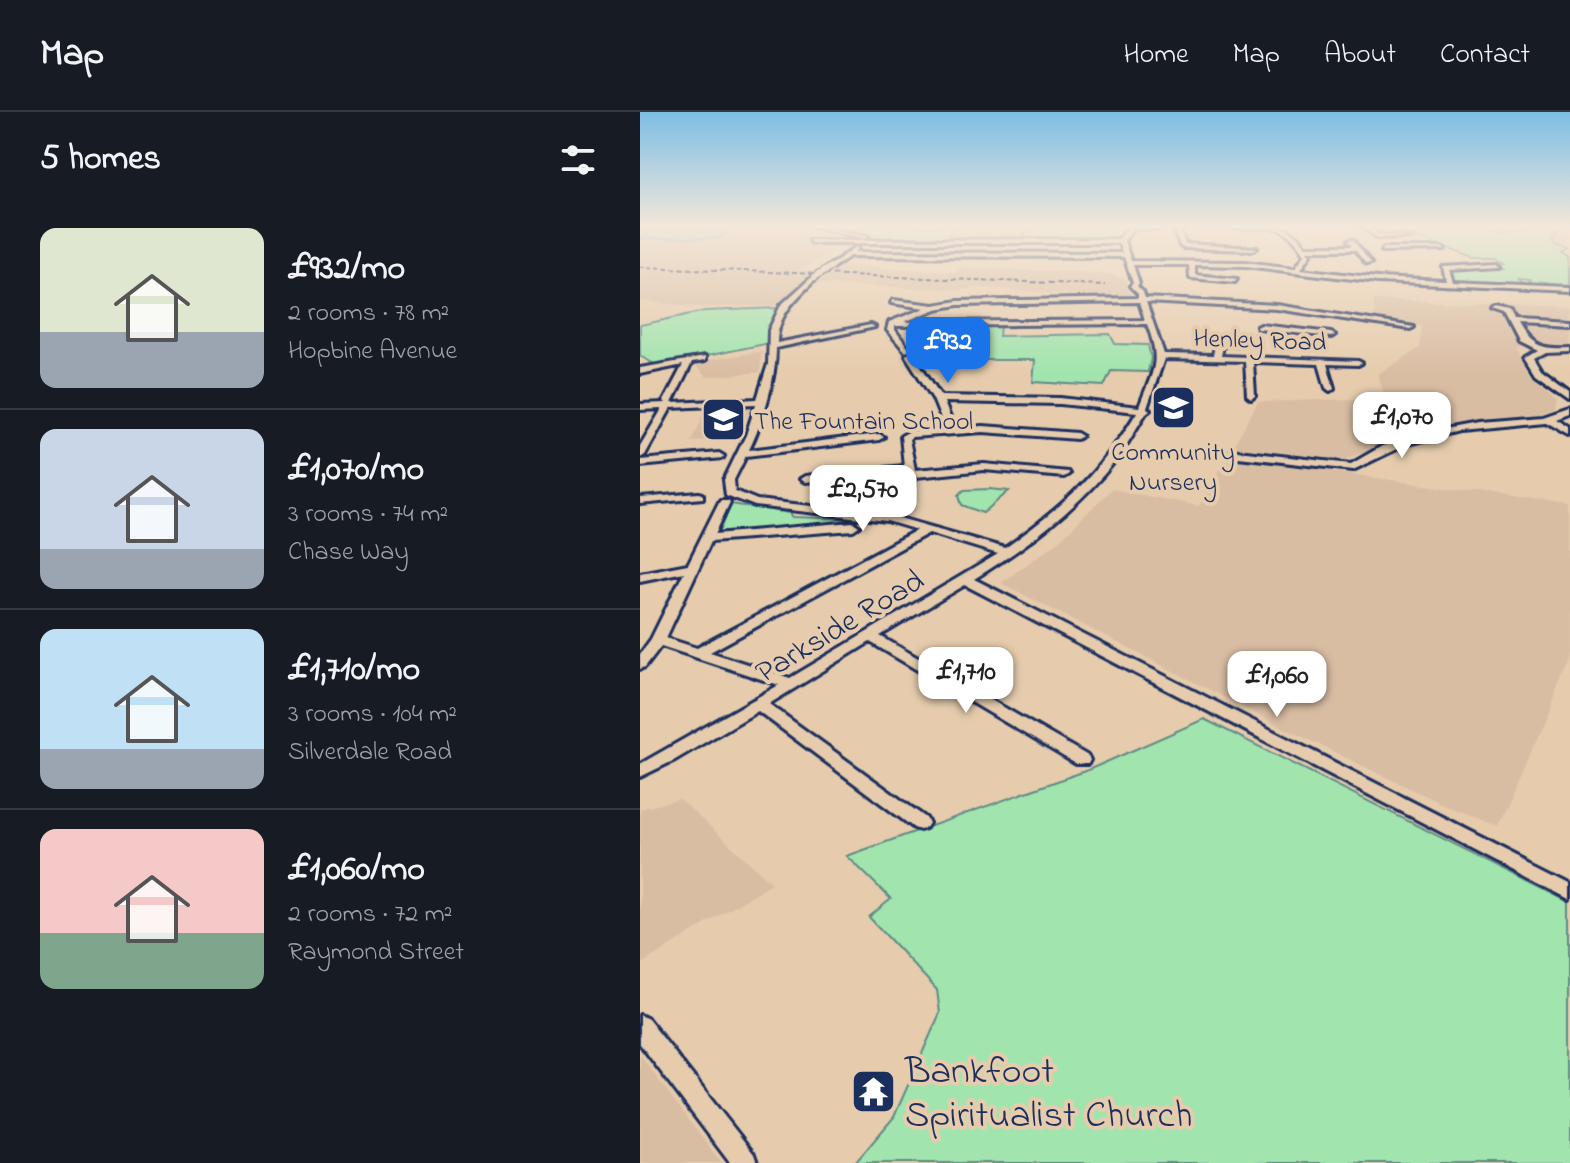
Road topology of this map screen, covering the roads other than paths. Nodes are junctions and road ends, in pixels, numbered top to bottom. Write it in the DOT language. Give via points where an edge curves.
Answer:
graph roads {
  1 [pos="818,275"];
  2 [pos="1133,275"];
  3 [pos="1192,275"];
  4 [pos="1338,275"];
  5 [pos="1447,275"];
  6 [pos="1235,280"];
  7 [pos="1450,283"];
  8 [pos="1570,289"];
  9 [pos="964,291"];
  10 [pos="1141,300"];
  11 [pos="893,302"];
  12 [pos="958,303"];
  13 [pos="1229,305"];
  14 [pos="934,307"];
  15 [pos="1496,308"];
  16 [pos="1227,318"];
  17 [pos="1345,318"];
  18 [pos="1513,320"];
  19 [pos="895,322"];
  20 [pos="1148,322"];
  21 [pos="1570,323"];
  22 [pos="871,327"];
  23 [pos="1410,327"];
  24 [pos="1266,328"];
  25 [pos="1331,335"];
  26 [pos="1244,342"];
  27 [pos="772,346"];
  28 [pos="1570,349"];
  29 [pos="1544,350"];
  30 [pos="1161,356"];
  31 [pos="1217,358"];
  32 [pos="702,359"];
  33 [pos="1249,359"];
  34 [pos="1322,361"];
  35 [pos="689,362"];
  36 [pos="1334,362"];
  37 [pos="1358,363"];
  38 [pos="640,371"];
  39 [pos="1330,388"];
  40 [pos="1251,396"];
  41 [pos="1570,396"];
  42 [pos="938,399"];
  43 [pos="762,401"];
  44 [pos="668,403"];
  45 [pos="640,407"];
  46 [pos="1145,410"];
  47 [pos="1570,412"];
  48 [pos="1549,420"];
  49 [pos="950,429"];
  50 [pos="1570,433"];
  51 [pos="1077,436"];
  52 [pos="879,437"];
  53 [pos="1229,453"];
  54 [pos="740,454"];
  55 [pos="640,455"];
  56 [pos="719,456"];
  57 [pos="640,463"];
  58 [pos="911,471"];
  59 [pos="1064,474"];
  60 [pos="805,479"];
  61 [pos="699,496"];
  62 [pos="727,498"];
  63 [pos="640,501"];
  64 [pos="888,518"];
  65 [pos="853,526"];
  66 [pos="928,529"];
  67 [pos="707,538"];
  68 [pos="1009,553"];
  69 [pos="693,567"];
  70 [pos="640,577"];
  71 [pos="968,581"];
  72 [pos="869,636"];
  73 [pos="658,640"];
  74 [pos="698,653"];
  75 [pos="640,664"];
  76 [pos="793,684"];
  77 [pos="760,705"];
  78 [pos="1082,760"];
  79 [pos="640,771"];
  80 [pos="920,823"];
  81 [pos="1570,891"];
  82 [pos="640,1026"];
  83 [pos="745,1163"];
  1 -- 27 [label="street, bridge" via="784,307"];
  2 -- 10 [label="street"];
  3 -- 6 [label="street"];
  4 -- 7 [label="street"];
  5 -- 7 [label="street"];
  7 -- 8 [label="street" via="1526,281"];
  9 -- 12 [label="street"];
  10 -- 12 [label="street"];
  10 -- 13 [label="street"];
  10 -- 20 [label="street"];
  11 -- 14 [label="street"];
  12 -- 14 [label="street"];
  13 -- 16 [label="street"];
  13 -- 17 [label="street" via="1302,309"];
  14 -- 19 [label="street"];
  15 -- 18 [label="street"];
  17 -- 23 [label="street"];
  17 -- 25 [label="street"];
  18 -- 21 [label="street"];
  18 -- 29 [label="street" via="1522,339"];
  19 -- 20 [label="street"];
  19 -- 42 [label="street" via="891,330"];
  20 -- 30 [label="street"];
  22 -- 27 [label="street"];
  24 -- 25 [label="street"];
  25 -- 36 [label="street"];
  26 -- 31 [label="street" via="1229,336 1219,344"];
  27 -- 43 [label="street"];
  28 -- 29 [label="street"];
  29 -- 41 [label="street" via="1530,355 1530,362"];
  30 -- 31 [label="street, Henley Road"];
  30 -- 46 [label="street, Parkside Road"];
  31 -- 33 [label="street, Henley Road"];
  32 -- 35 [label="street"];
  33 -- 34 [label="street, Henley Road"];
  33 -- 40 [label="street"];
  34 -- 36 [label="street, Henley Road"];
  34 -- 39 [label="street"];
  35 -- 38 [label="street"];
  35 -- 44 [label="street"];
  36 -- 37 [label="street, Henley Road"];
  42 -- 46 [label="street" via="1060,401"];
  42 -- 49 [label="street"];
  43 -- 44 [label="street"];
  43 -- 54 [label="street"];
  44 -- 45 [label="street"];
  44 -- 55 [label="street"];
  46 -- 68 [label="street, Parkside Road" via="1097,477"];
  47 -- 48 [label="street"];
  48 -- 50 [label="street"];
  48 -- 53 [label="street" via="1436,433 1381,450 1353,467"];
  49 -- 51 [label="street"];
  49 -- 58 [label="street" via="904,438"];
  52 -- 54 [label="street"];
  54 -- 62 [label="street"];
  56 -- 57 [label="street"];
  58 -- 59 [label="street" via="984,467"];
  58 -- 60 [label="street" via="860,468"];
  58 -- 64 [label="street" via="907,498"];
  61 -- 63 [label="street"];
  62 -- 64 [label="street"];
  62 -- 67 [label="street"];
  64 -- 66 [label="street"];
  65 -- 67 [label="street"];
  66 -- 68 [label="street"];
  66 -- 74 [label="street"];
  67 -- 69 [label="street"];
  68 -- 71 [label="street, Parkside Road"];
  69 -- 70 [label="street"];
  69 -- 73 [label="street"];
  71 -- 72 [label="street, Parkside Road"];
  71 -- 81 [label="street"];
  72 -- 76 [label="street, Parkside Road"];
  72 -- 78 [label="street"];
  73 -- 74 [label="street"];
  73 -- 75 [label="street"];
  74 -- 76 [label="street"];
  76 -- 77 [label="street, Parkside Road"];
  77 -- 79 [label="street, Parkside Road"];
  77 -- 80 [label="street"];
  82 -- 83 [label="street"];
}
